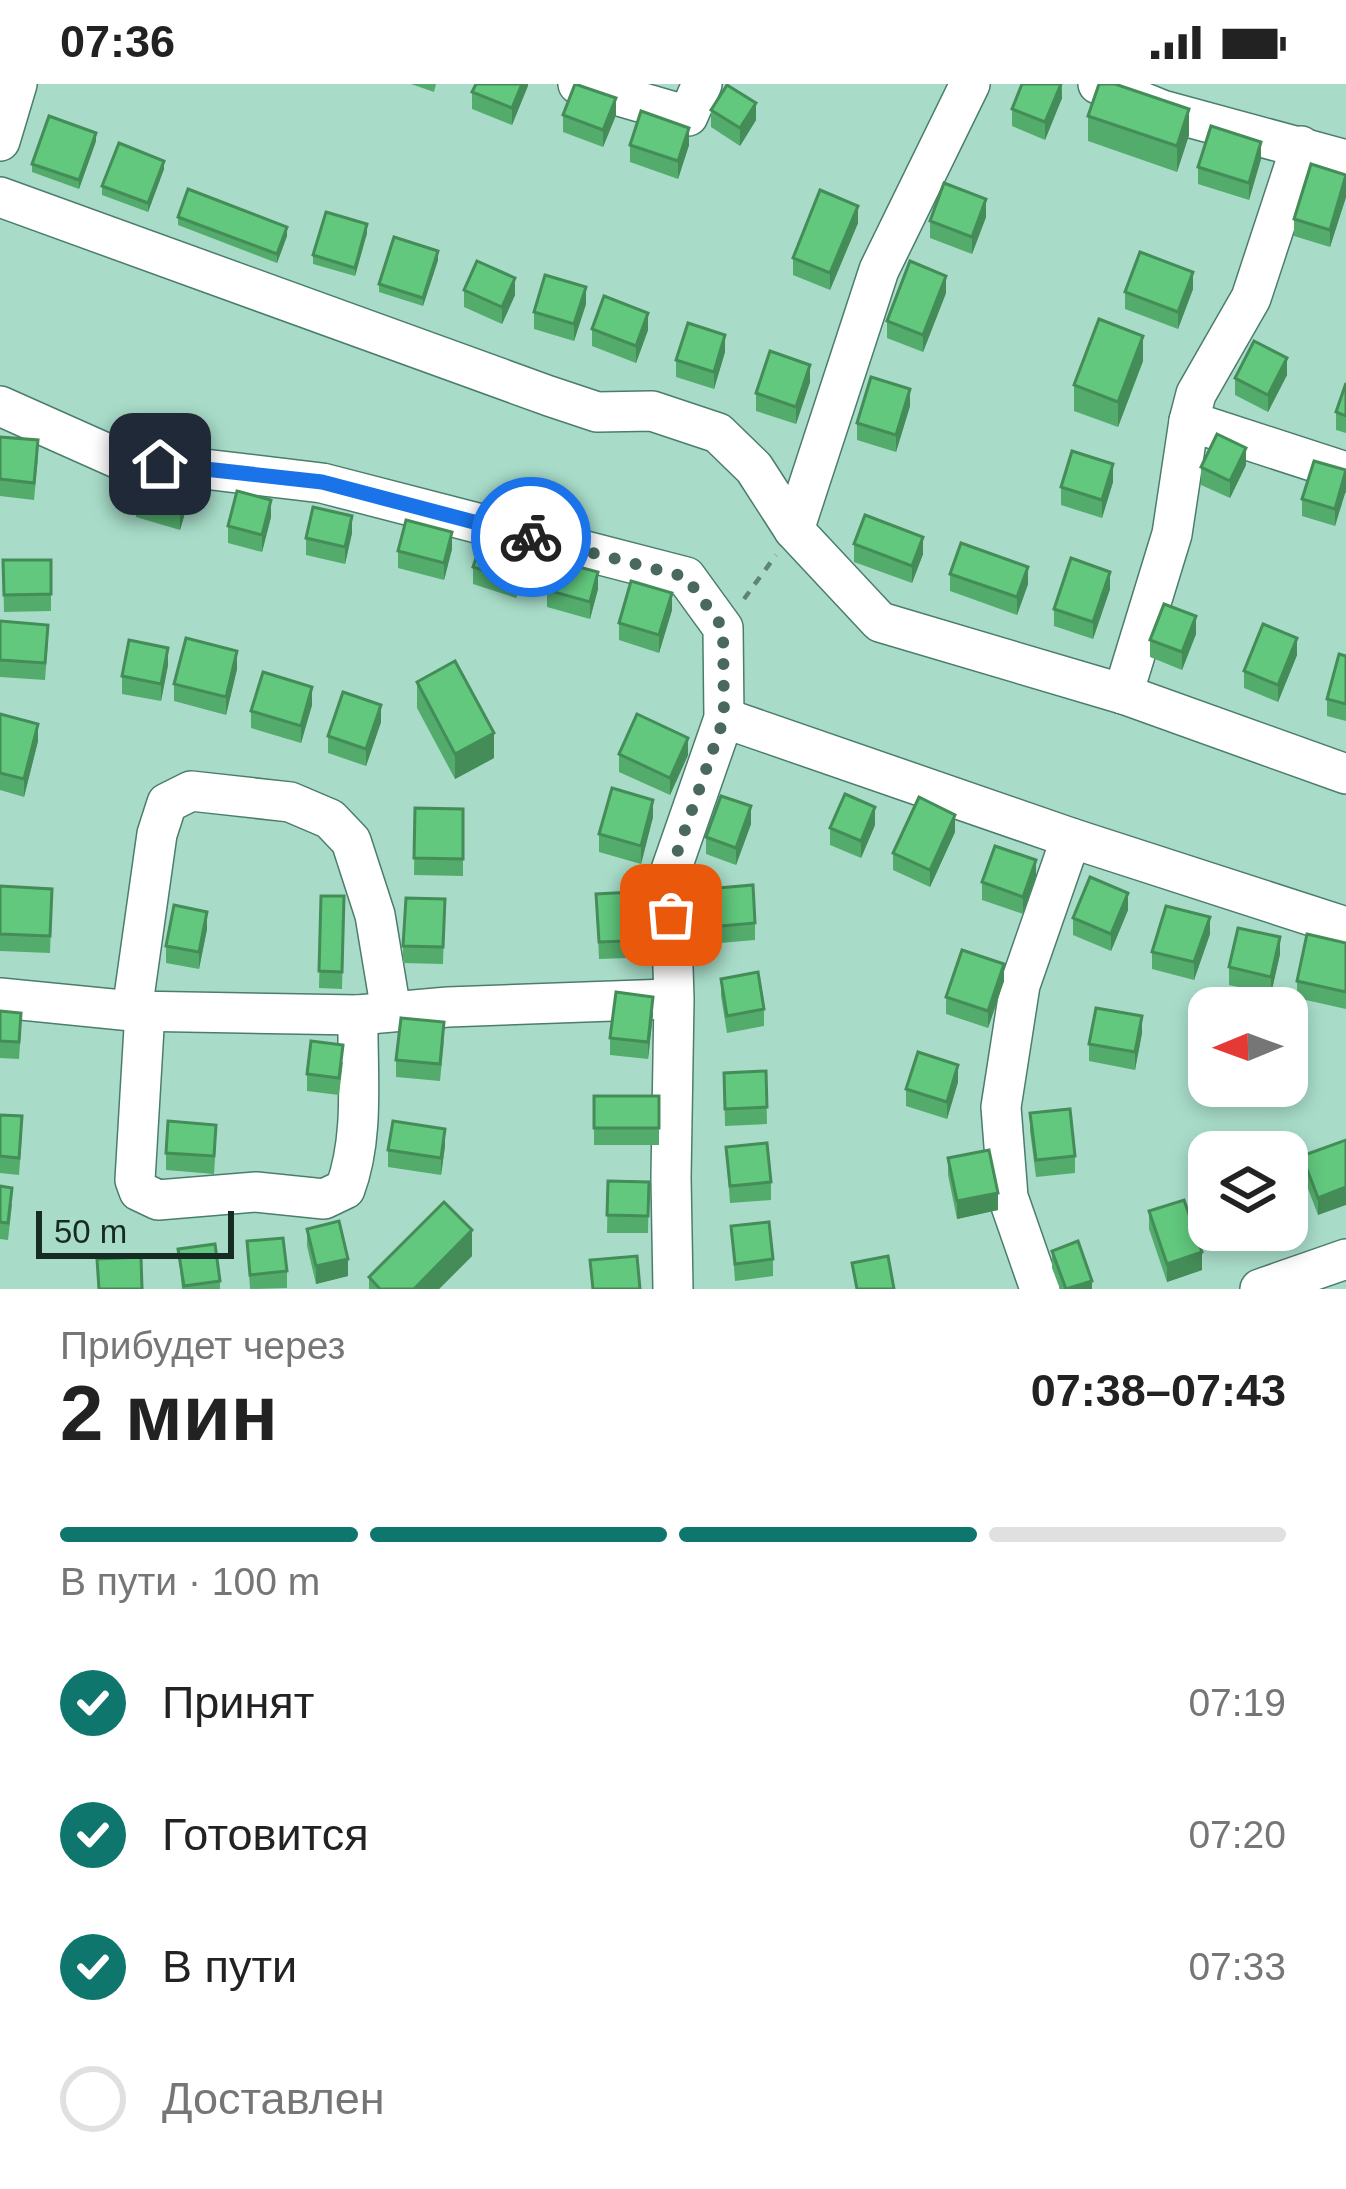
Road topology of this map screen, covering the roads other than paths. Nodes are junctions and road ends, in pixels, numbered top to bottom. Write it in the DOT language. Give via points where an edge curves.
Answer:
graph roads {
  1 [pos="17,84"];
  2 [pos="578,84"];
  3 [pos="702,84"];
  4 [pos="970,84"];
  5 [pos="1099,84"];
  6 [pos="0,141"];
  7 [pos="1301,146"];
  8 [pos="1346,160"];
  9 [pos="0,197"];
  10 [pos="0,406"];
  11 [pos="1189,421"];
  12 [pos="1346,472"];
  13 [pos="794,530"];
  14 [pos="1123,694"];
  15 [pos="724,718"];
  16 [pos="1346,774"];
  17 [pos="1071,838"];
  18 [pos="1346,927"];
  19 [pos="0,998"];
  20 [pos="674,999"];
  21 [pos="138,1011"];
  22 [pos="374,1013"];
  23 [pos="1346,1258"];
  24 [pos="673,1289"];
  25 [pos="1040,1289"];
  26 [pos="1260,1289"];
  1 -- 6 [label="street"];
  2 -- 3 [label="street" via="688,116"];
  4 -- 13 [label="street" via="878,269"];
  5 -- 7 [label="street" via="1162,110"];
  7 -- 8 [label="street"];
  7 -- 11 [label="street" via="1251,298"];
  9 -- 13 [label="street" via="549,397 597,412 652,411 718,433 754,468"];
  10 -- 15 [label="street" via="119,459 322,482 686,577 723,628"];
  11 -- 12 [label="street"];
  11 -- 14 [label="street" via="1172,534"];
  13 -- 14 [label="street" via="880,622"];
  14 -- 16 [label="street"];
  15 -- 17 [label="street"];
  15 -- 20 [label="street" via="670,873"];
  17 -- 18 [label="street"];
  17 -- 25 [label="street" via="1020,985 1001,1107 1008,1197"];
  19 -- 21 [label="street"];
  20 -- 22 [label="street"];
  20 -- 24 [label="street"];
  21 -- 22 [label="street"];
  21 -- 22 [label="street" via="134,1180 158,1200 256,1192 324,1199 344,1189"];
  21 -- 22 [label="street" via="157,834 167,802 191,791 290,802 330,819 351,841 375,916"];
  23 -- 26 [label="street"];
}
